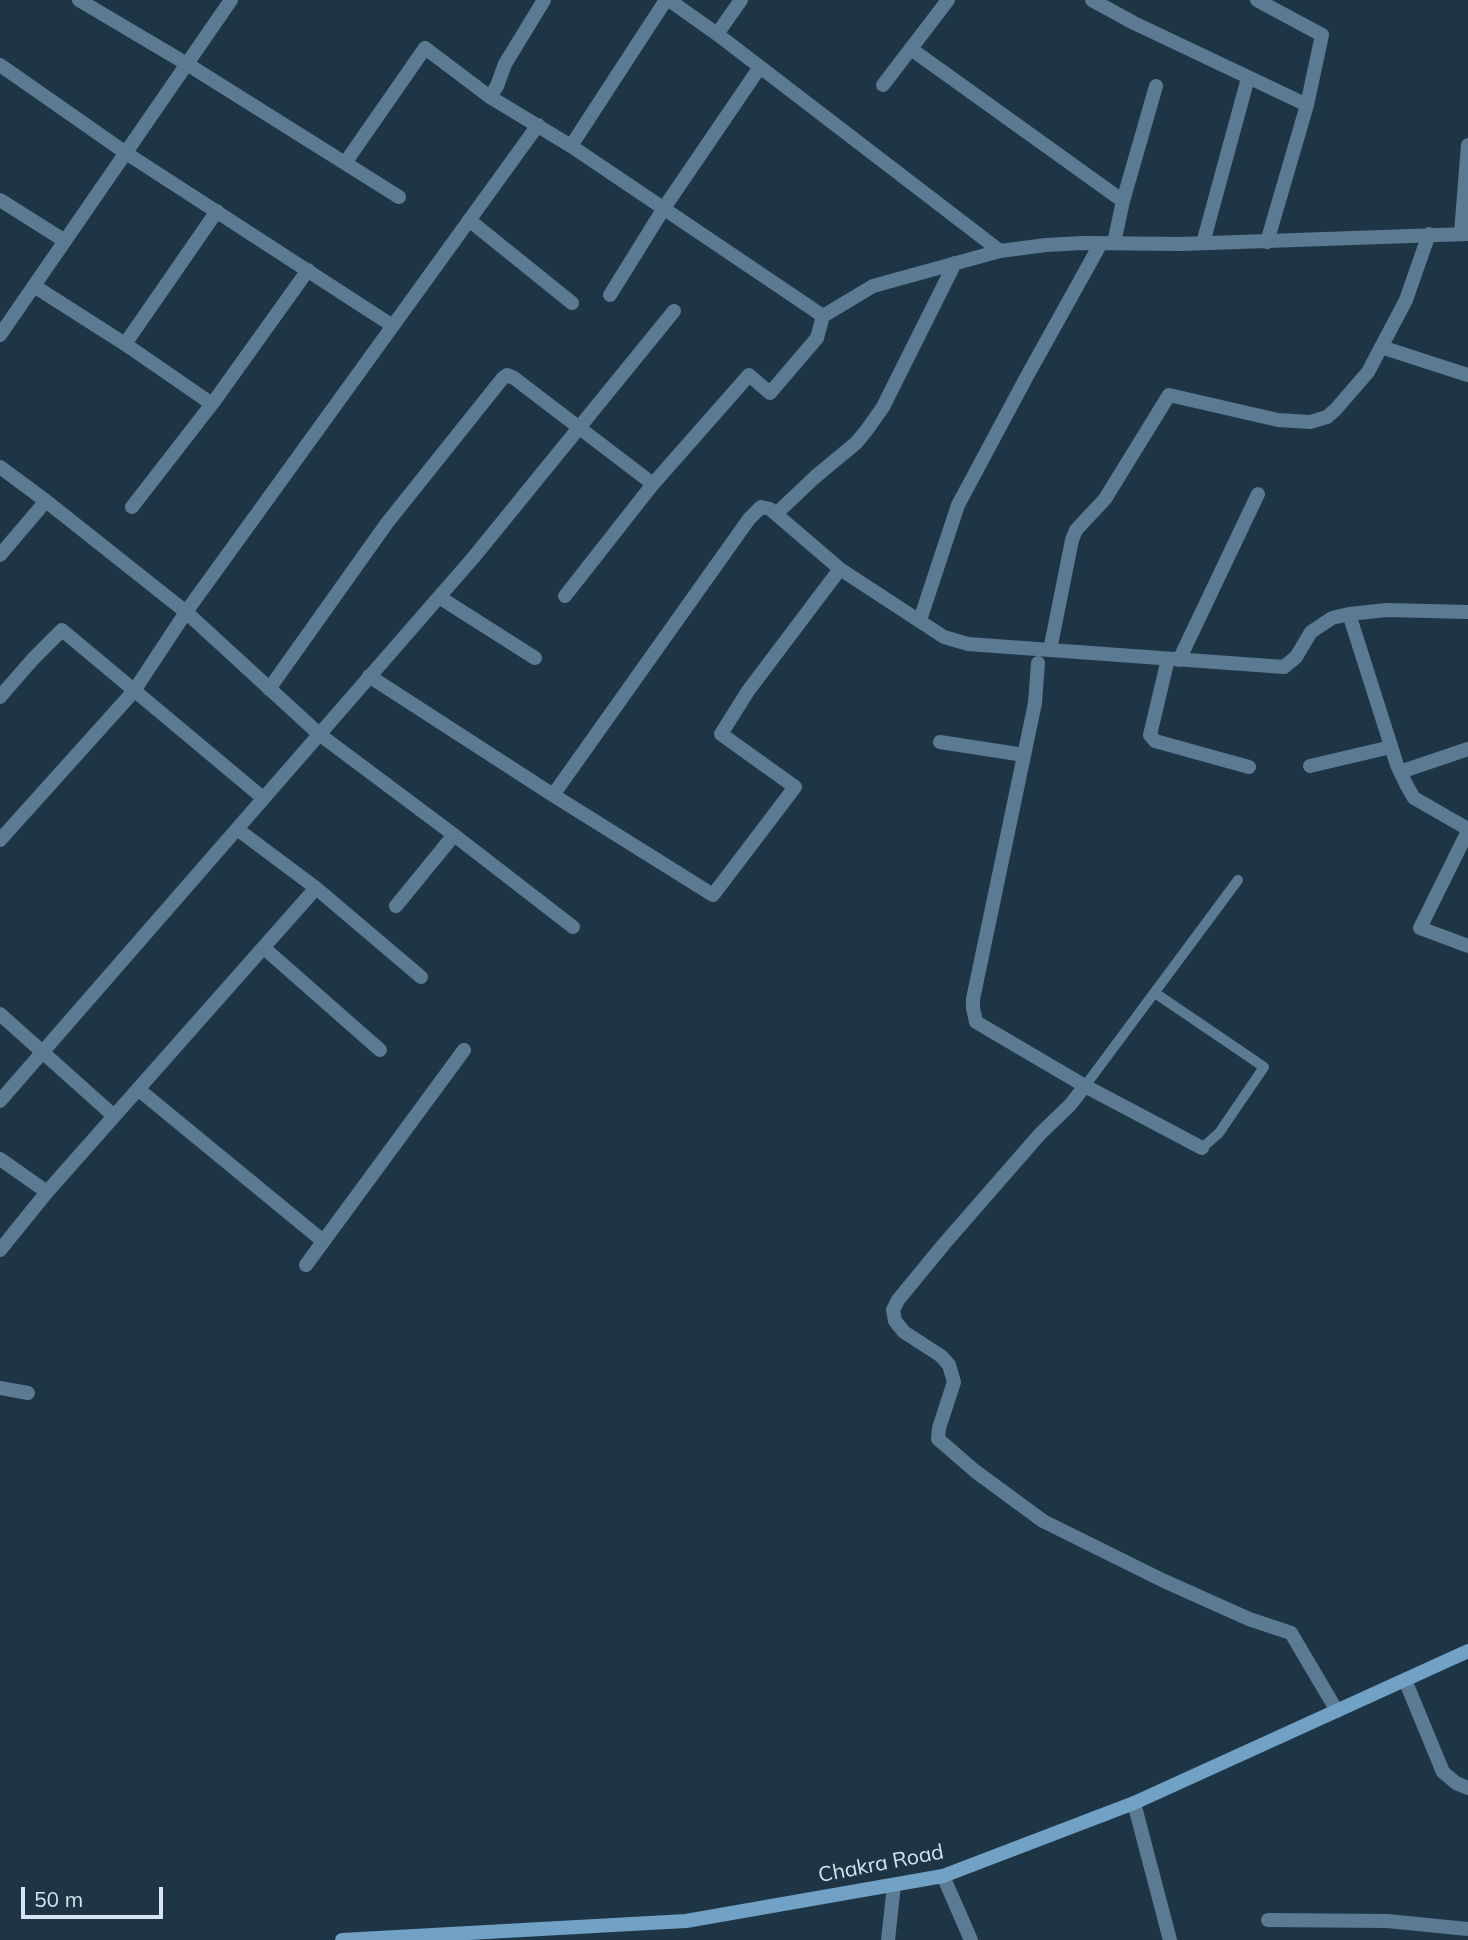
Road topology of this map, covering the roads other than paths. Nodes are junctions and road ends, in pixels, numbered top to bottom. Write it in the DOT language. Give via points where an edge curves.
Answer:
graph roads {
  1 [pos="79,0"];
  2 [pos="231,0"];
  3 [pos="544,0"];
  4 [pos="668,0"];
  5 [pos="741,0"];
  6 [pos="1092,0"];
  7 [pos="1256,0"];
  8 [pos="940,3"];
  9 [pos="717,34"];
  10 [pos="911,49"];
  11 [pos="187,64"];
  12 [pos="0,65"];
  13 [pos="760,67"];
  14 [pos="1248,78"];
  15 [pos="883,85"];
  16 [pos="1156,86"];
  17 [pos="489,97"];
  18 [pos="1307,105"];
  19 [pos="538,125"];
  20 [pos="1468,145"];
  21 [pos="571,146"];
  22 [pos="126,153"];
  23 [pos="345,163"];
  24 [pos="399,197"];
  25 [pos="0,200"];
  26 [pos="1123,201"];
  27 [pos="664,208"];
  28 [pos="217,211"];
  29 [pos="469,220"];
  30 [pos="1464,233"];
  31 [pos="1429,234"];
  32 [pos="65,242"];
  33 [pos="1266,242"];
  34 [pos="1107,243"];
  35 [pos="1203,243"];
  36 [pos="1000,251"];
  37 [pos="955,263"];
  38 [pos="308,270"];
  39 [pos="34,286"];
  40 [pos="610,295"];
  41 [pos="572,303"];
  42 [pos="674,311"];
  43 [pos="823,316"];
  44 [pos="393,326"];
  45 [pos="0,335"];
  46 [pos="125,344"];
  47 [pos="1381,347"];
  48 [pos="1468,375"];
  49 [pos="212,404"];
  50 [pos="579,427"];
  51 [pos="0,467"];
  52 [pos="653,484"];
  53 [pos="1258,494"];
  54 [pos="46,501"];
  55 [pos="132,507"];
  56 [pos="776,514"];
  57 [pos="0,555"];
  58 [pos="840,569"];
  59 [pos="565,596"];
  60 [pos="439,597"];
  61 [pos="186,612"];
  62 [pos="1468,612"];
  63 [pos="1349,614"];
  64 [pos="920,620"];
  65 [pos="1050,650"];
  66 [pos="535,658"];
  67 [pos="1173,660"];
  68 [pos="1038,663"];
  69 [pos="369,676"];
  70 [pos="270,689"];
  71 [pos="134,691"];
  72 [pos="0,697"];
  73 [pos="319,734"];
  74 [pos="940,742"];
  75 [pos="1391,747"];
  76 [pos="1468,749"];
  77 [pos="1024,755"];
  78 [pos="1311,766"];
  79 [pos="1249,767"];
  80 [pos="1401,772"];
  81 [pos="553,796"];
  82 [pos="263,798"];
  83 [pos="237,829"];
  84 [pos="1468,830"];
  85 [pos="454,835"];
  86 [pos="0,840"];
  87 [pos="1238,880"];
  88 [pos="316,888"];
  89 [pos="396,906"];
  90 [pos="573,927"];
  91 [pos="1468,946"];
  92 [pos="264,948"];
  93 [pos="421,977"];
  94 [pos="1155,993"];
  95 [pos="0,1014"];
  96 [pos="380,1050"];
  97 [pos="464,1050"];
  98 [pos="43,1053"];
  99 [pos="1084,1086"];
  100 [pos="138,1089"];
  101 [pos="0,1101"];
  102 [pos="114,1116"];
  103 [pos="1202,1148"];
  104 [pos="0,1159"];
  105 [pos="47,1192"];
  106 [pos="323,1241"];
  107 [pos="0,1250"];
  108 [pos="306,1265"];
  109 [pos="0,1388"];
  110 [pos="28,1393"];
  111 [pos="1468,1651"];
  112 [pos="1405,1680"];
  113 [pos="1337,1711"];
  114 [pos="1468,1788"];
  115 [pos="1134,1803"];
  116 [pos="943,1876"];
  117 [pos="894,1885"];
  118 [pos="1268,1920"];
  119 [pos="1468,1930"];
  120 [pos="398,1938"];
  121 [pos="342,1940"];
  122 [pos="888,1940"];
  123 [pos="971,1940"];
  124 [pos="1170,1940"];
  1 -- 11 [label="street"];
  2 -- 11 [label="street"];
  3 -- 17 [label="street"];
  4 -- 9 [label="street"];
  4 -- 21 [label="street"];
  5 -- 9 [label="street"];
  6 -- 14 [label="street"];
  7 -- 18 [label="street" via="1322,35"];
  8 -- 10 [label="street"];
  9 -- 13 [label="street"];
  10 -- 15 [label="street"];
  10 -- 26 [label="street"];
  11 -- 22 [label="street"];
  11 -- 23 [label="street"];
  12 -- 22 [label="street"];
  13 -- 27 [label="street"];
  13 -- 36 [label="street"];
  14 -- 18 [label="street"];
  14 -- 35 [label="street"];
  16 -- 26 [label="street"];
  17 -- 19 [label="street"];
  17 -- 23 [label="street" via="425,48"];
  18 -- 33 [label="street"];
  19 -- 21 [label="street"];
  19 -- 29 [label="street"];
  20 -- 30 [label="street"];
  21 -- 27 [label="street"];
  22 -- 28 [label="street"];
  22 -- 32 [label="street"];
  23 -- 24 [label="street"];
  25 -- 32 [label="street"];
  26 -- 34 [label="street"];
  27 -- 40 [label="street"];
  27 -- 43 [label="street"];
  28 -- 38 [label="street"];
  28 -- 46 [label="street"];
  29 -- 41 [label="street"];
  29 -- 44 [label="street"];
  30 -- 31 [label="street"];
  31 -- 33 [label="street"];
  31 -- 47 [label="street" via="1406,300"];
  32 -- 39 [label="street"];
  33 -- 35 [label="street"];
  34 -- 35 [label="street"];
  34 -- 36 [label="street"];
  34 -- 64 [label="street" via="1026,378 958,505"];
  36 -- 37 [label="street"];
  37 -- 43 [label="street" via="873,286"];
  37 -- 56 [label="street" via="883,407 866,431"];
  38 -- 44 [label="street"];
  38 -- 49 [label="street"];
  39 -- 45 [label="street"];
  39 -- 46 [label="street"];
  42 -- 50 [label="street"];
  43 -- 52 [label="street" via="817,338 770,393 749,375"];
  44 -- 61 [label="street"];
  46 -- 49 [label="street"];
  47 -- 48 [label="street"];
  47 -- 65 [label="street" via="1368,372 1336,409 1310,422 1278,420 1168,395 1105,499 1076,530"];
  49 -- 55 [label="street"];
  50 -- 52 [label="street"];
  50 -- 60 [label="street"];
  50 -- 70 [label="street" via="514,378 507,375 502,379 387,523"];
  51 -- 54 [label="street"];
  52 -- 59 [label="street"];
  53 -- 67 [label="street"];
  54 -- 57 [label="street"];
  54 -- 61 [label="street"];
  56 -- 58 [label="street"];
  56 -- 81 [label="street" via="761,507 749,520"];
  58 -- 64 [label="street"];
  58 -- 81 [label="street" via="721,734 795,787 713,895"];
  60 -- 66 [label="street"];
  60 -- 69 [label="street"];
  61 -- 70 [label="street"];
  61 -- 71 [label="street"];
  62 -- 63 [label="street"];
  63 -- 67 [label="street" via="1332,618 1311,632 1284,667"];
  63 -- 75 [label="street"];
  64 -- 65 [label="street" via="944,637 968,644"];
  65 -- 67 [label="street"];
  67 -- 79 [label="street" via="1150,735 1155,741"];
  68 -- 77 [label="street"];
  69 -- 73 [label="street"];
  69 -- 81 [label="street"];
  70 -- 73 [label="street"];
  71 -- 72 [label="street" via="62,630"];
  71 -- 82 [label="street"];
  71 -- 86 [label="street"];
  73 -- 82 [label="street"];
  73 -- 85 [label="street"];
  74 -- 77 [label="street"];
  75 -- 78 [label="street"];
  75 -- 80 [label="street"];
  76 -- 80 [label="street"];
  77 -- 99 [label="street" via="973,1009 976,1022"];
  80 -- 84 [label="street" via="1414,798"];
  82 -- 83 [label="street"];
  83 -- 88 [label="street"];
  83 -- 98 [label="street"];
  84 -- 91 [label="street" via="1420,928"];
  85 -- 89 [label="street"];
  85 -- 90 [label="street"];
  87 -- 94 [label="lane"];
  88 -- 92 [label="street"];
  88 -- 93 [label="street"];
  92 -- 96 [label="street"];
  92 -- 100 [label="street"];
  94 -- 99 [label="lane"];
  94 -- 103 [label="lane" via="1264,1067 1219,1133"];
  95 -- 98 [label="street"];
  97 -- 106 [label="street"];
  98 -- 101 [label="street"];
  98 -- 102 [label="street"];
  99 -- 103 [label="street"];
  99 -- 113 [label="street" via="944,1244 893,1310 904,1332 949,1365 954,1382 938,1439 1043,1521 1249,1619 1291,1633"];
  100 -- 102 [label="street"];
  100 -- 106 [label="street"];
  102 -- 105 [label="street"];
  104 -- 105 [label="street"];
  105 -- 107 [label="street"];
  106 -- 108 [label="street"];
  109 -- 110 [label="street"];
  111 -- 112 [label="main road, Chakra Road"];
  112 -- 113 [label="main road, Chakra Road"];
  112 -- 114 [label="street" via="1443,1772"];
  113 -- 115 [label="main road, Chakra Road"];
  115 -- 116 [label="main road, Chakra Road"];
  115 -- 124 [label="street"];
  116 -- 117 [label="main road, Chakra Road"];
  116 -- 123 [label="street"];
  117 -- 120 [label="main road, Chakra Road" via="686,1921"];
  117 -- 122 [label="street"];
  118 -- 119 [label="street" via="1387,1921"];
  120 -- 121 [label="main road, Chakra Road"];
}
